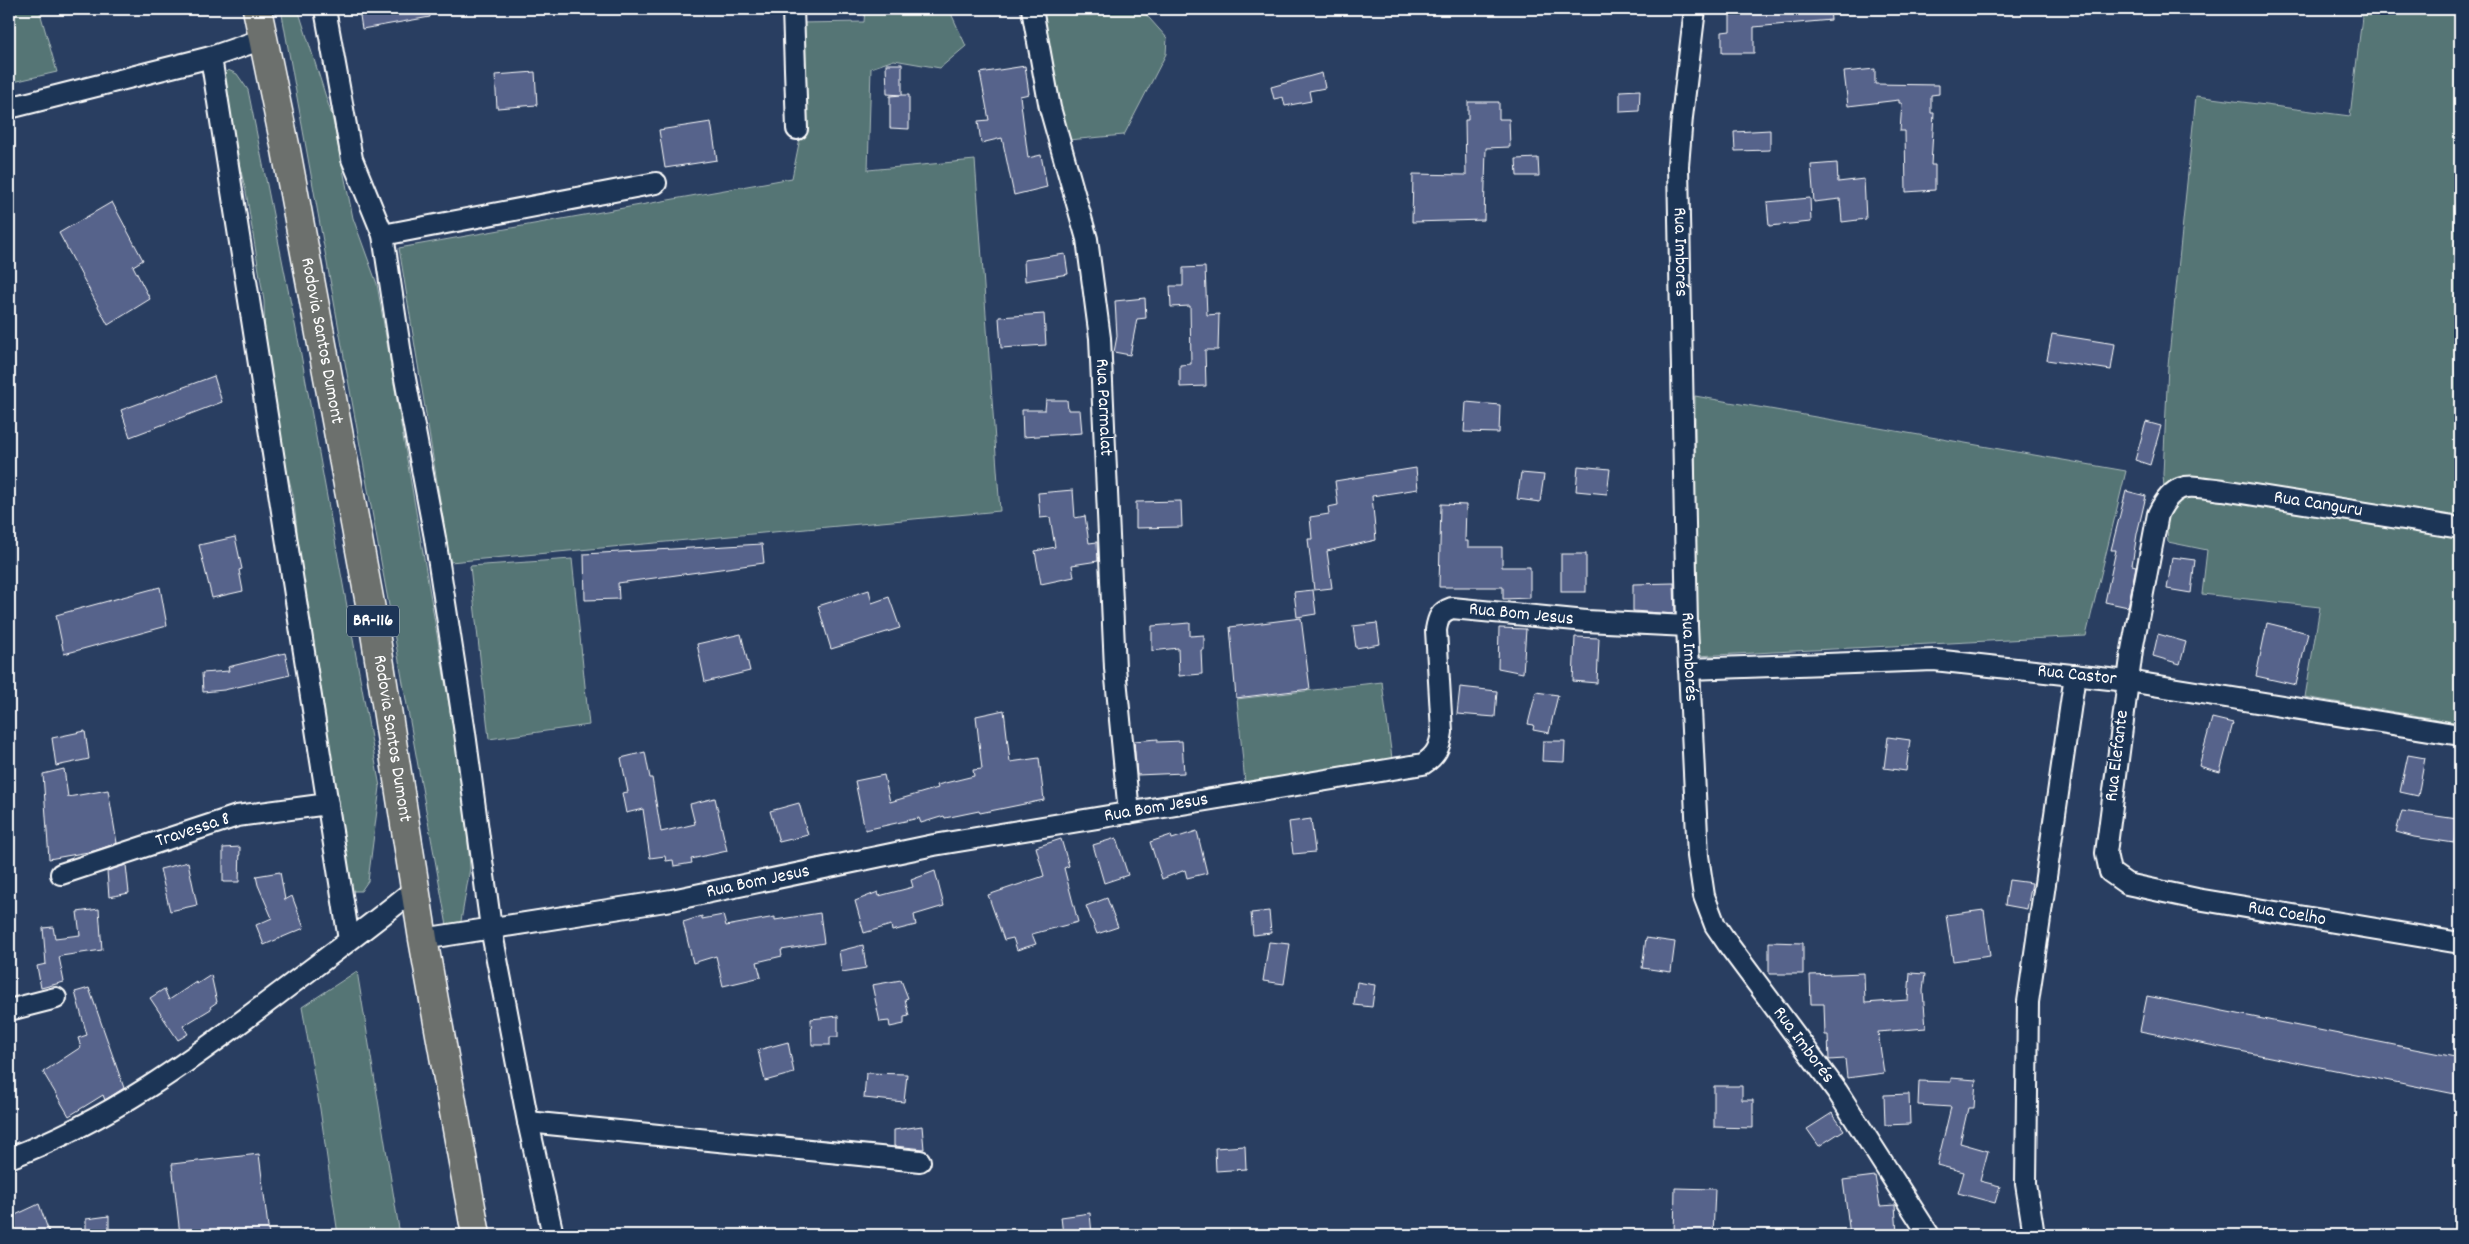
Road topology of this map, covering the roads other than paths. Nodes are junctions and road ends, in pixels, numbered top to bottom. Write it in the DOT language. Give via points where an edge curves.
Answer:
graph roads {
  1 [pos="257,9"];
  2 [pos="325,9"];
  3 [pos="793,9"];
  4 [pos="1032,9"];
  5 [pos="1694,9"];
  6 [pos="263,39"];
  7 [pos="211,57"];
  8 [pos="9,108"];
  9 [pos="797,129"];
  10 [pos="656,183"];
  11 [pos="383,235"];
  12 [pos="2175,489"];
  13 [pos="2460,528"];
  14 [pos="1687,626"];
  15 [pos="1689,669"];
  16 [pos="2075,676"];
  17 [pos="2128,681"];
  18 [pos="2460,735"];
  19 [pos="328,804"];
  20 [pos="1129,813"];
  21 [pos="61,874"];
  22 [pos="2116,878"];
  23 [pos="416,889"];
  24 [pos="491,928"];
  25 [pos="423,939"];
  26 [pos="349,940"];
  27 [pos="2460,943"];
  28 [pos="56,998"];
  29 [pos="9,1010"];
  30 [pos="528,1122"];
  31 [pos="9,1158"];
  32 [pos="920,1161"];
  33 [pos="476,1235"];
  34 [pos="553,1235"];
  35 [pos="1929,1235"];
  36 [pos="2034,1235"];
  1 -- 6 [label="highway, Rodovia Santos Dumont / BR-116"];
  2 -- 11 [label="street" via="352,158"];
  3 -- 9 [label="street"];
  4 -- 20 [label="street, Rua Parmalat" via="1050,108 1087,239 1095,291 1115,659"];
  5 -- 14 [label="street, Rua Imborés" via="1678,166"];
  6 -- 7 [label="street"];
  6 -- 23 [label="highway, Rodovia Santos Dumont / BR-116" via="373,620"];
  7 -- 8 [label="street"];
  7 -- 19 [label="street"];
  10 -- 11 [label="street"];
  11 -- 24 [label="street" via="403,368 435,538"];
  12 -- 13 [label="street, Rua Canguru" via="2186,486 2223,490"];
  12 -- 17 [label="street, Rua Elefante" via="2165,499 2158,514"];
  14 -- 15 [label="street, Rua Imborés"];
  14 -- 20 [label="street, Rua Bom Jesus" via="1586,621 1452,608 1444,610 1436,630 1442,732 1440,743 1423,764"];
  15 -- 16 [label="street, Rua Castor" via="1934,660"];
  15 -- 35 [label="street, Rua Imborés" via="1698,856 1704,896 1715,925 1837,1091"];
  16 -- 17 [label="street, Rua Castor"];
  16 -- 36 [label="street" via="2028,1002 2026,1184"];
  17 -- 18 [label="street, Rua Castor"];
  17 -- 22 [label="street, Rua Elefante" via="2106,854 2107,864"];
  19 -- 21 [label="street, Travessa 8" via="237,816"];
  19 -- 26 [label="street"];
  20 -- 24 [label="street, Rua Bom Jesus" via="934,845 672,900"];
  22 -- 27 [label="street, Rua Coelho" via="2127,884 2197,899"];
  23 -- 25 [label="highway, Rodovia Santos Dumont / BR-116"];
  23 -- 26 [label="street"];
  24 -- 25 [label="street, Rua Bom Jesus"];
  24 -- 30 [label="street"];
  25 -- 33 [label="highway, Rodovia Santos Dumont / BR-116"];
  26 -- 31 [label="street" via="189,1062 138,1095 82,1126"];
  28 -- 29 [label="street"];
  30 -- 32 [label="street"];
  30 -- 34 [label="street"];
}
